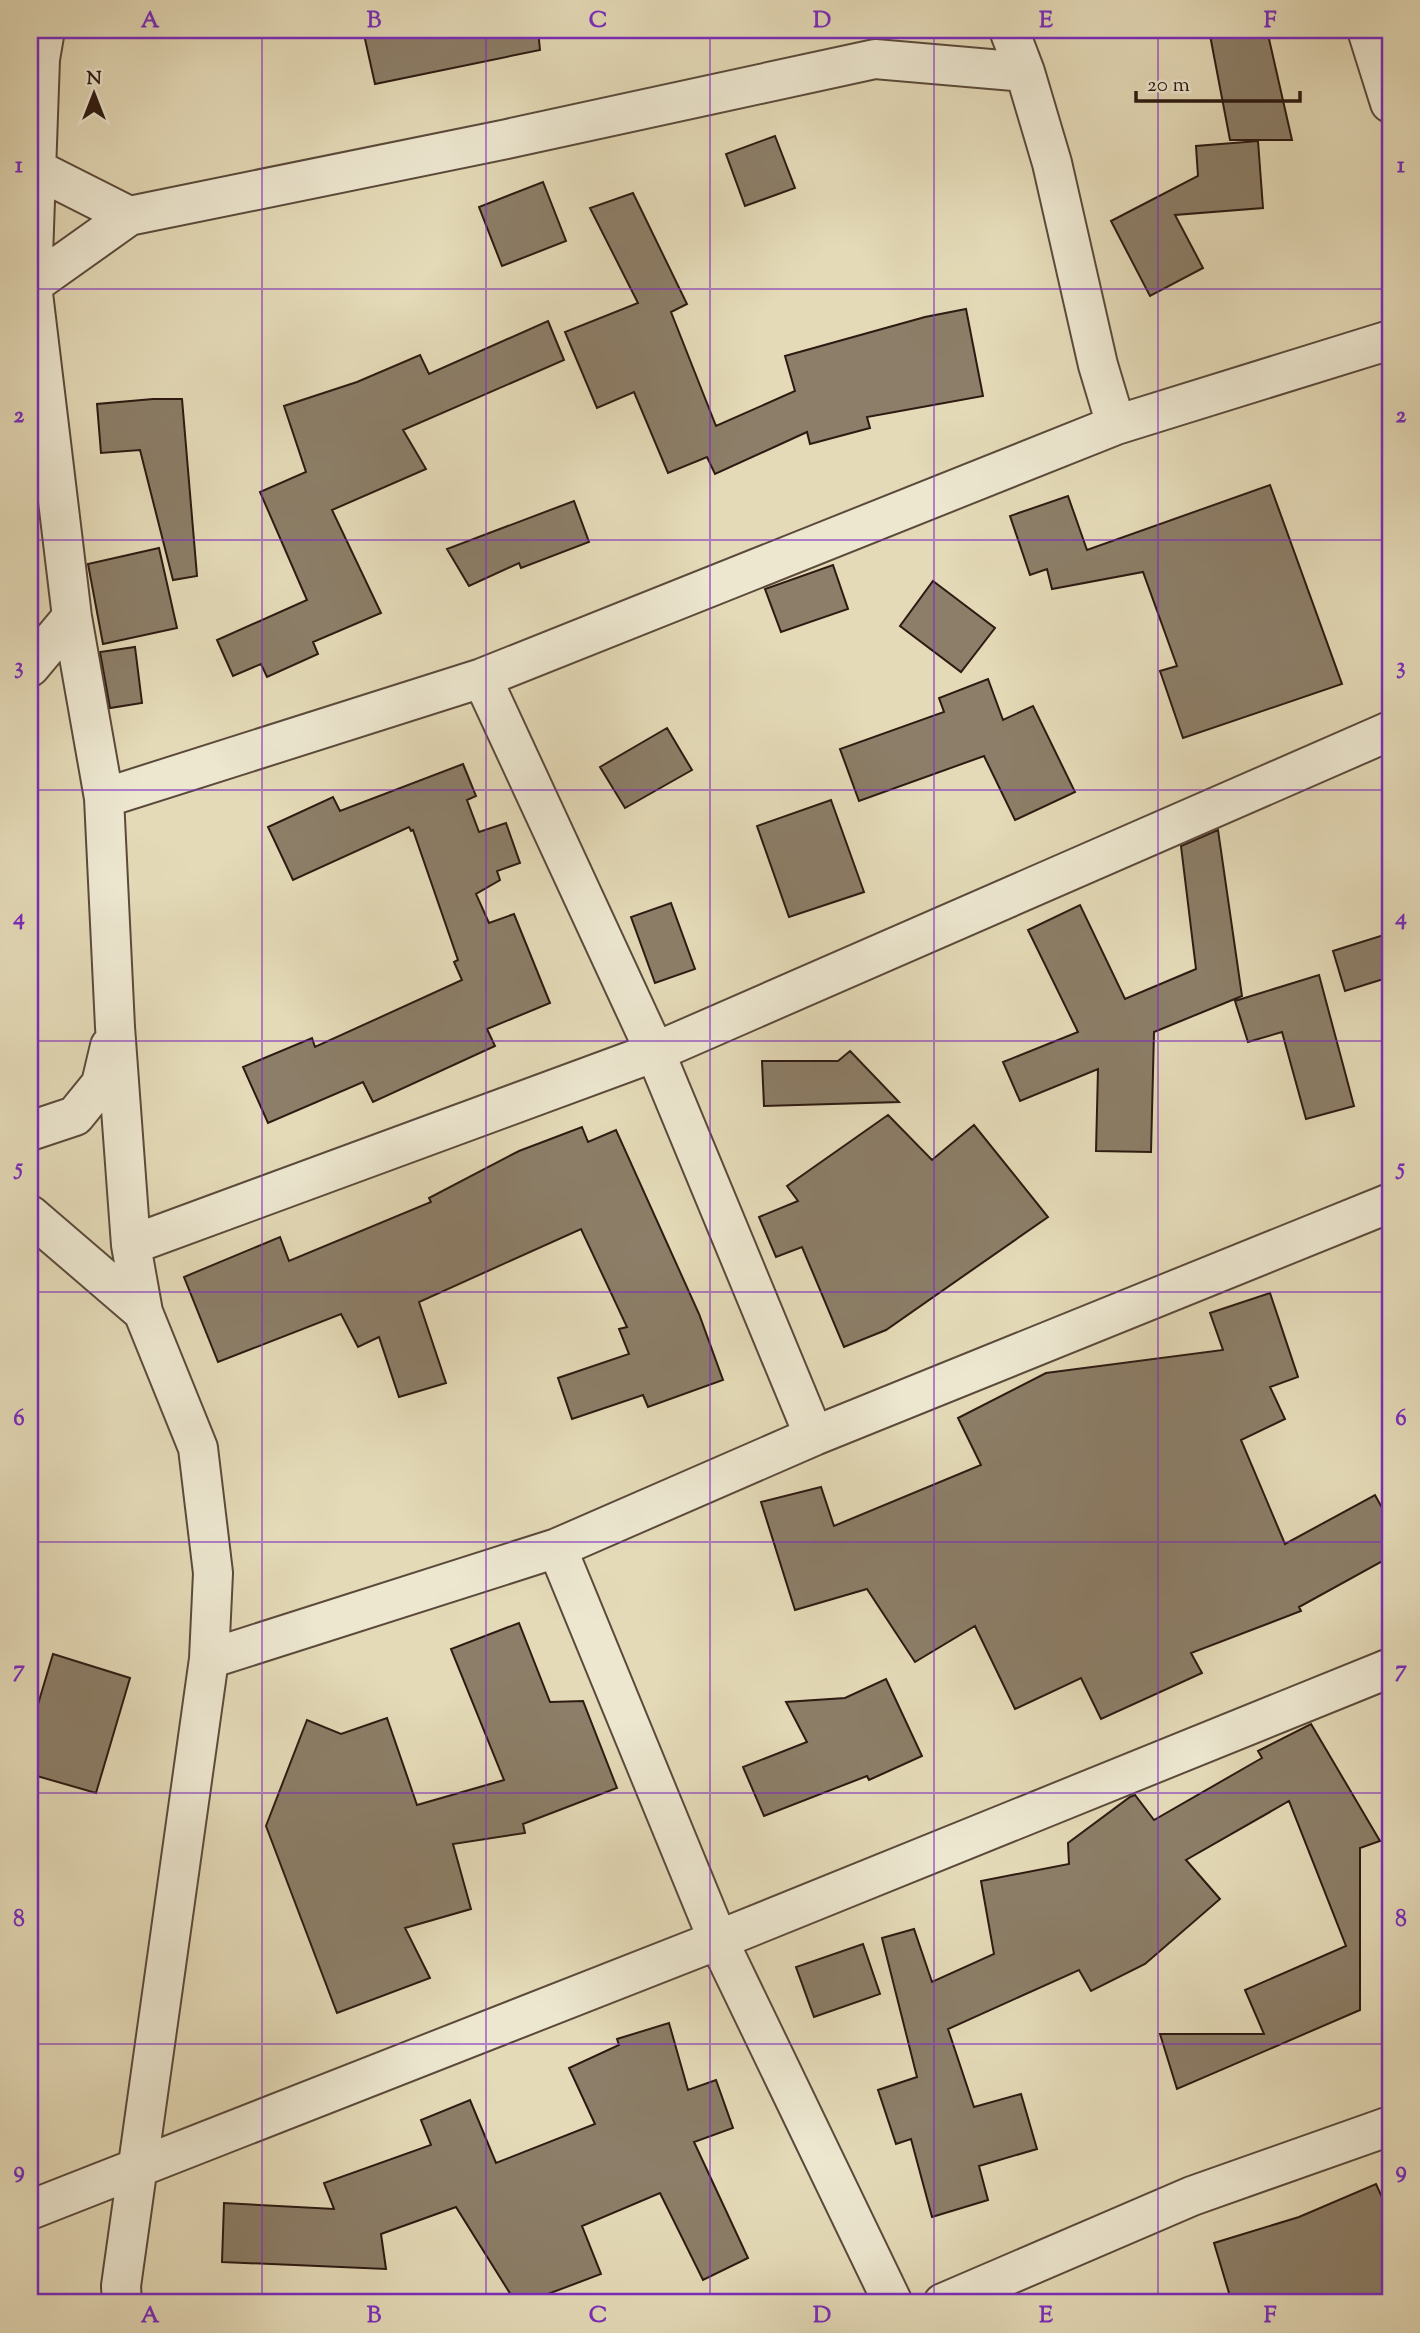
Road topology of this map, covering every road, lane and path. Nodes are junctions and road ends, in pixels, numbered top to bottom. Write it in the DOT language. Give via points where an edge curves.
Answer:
graph roads {
  1 [pos="45,30"];
  2 [pos="904,30"];
  3 [pos="1009,30"];
  4 [pos="1367,30"];
  5 [pos="875,59"];
  6 [pos="1025,72"];
  7 [pos="1390,103"];
  8 [pos="32,168"];
  9 [pos="129,216"];
  10 [pos="32,285"];
  11 [pos="1390,340"];
  12 [pos="1116,425"];
  13 [pos="72,617"];
  14 [pos="30,667"];
  15 [pos="482,678"];
  16 [pos="1390,731"];
  17 [pos="104,798"];
  18 [pos="115,1027"];
  19 [pos="655,1052"];
  20 [pos="30,1131"];
  21 [pos="1390,1202"];
  22 [pos="30,1215"];
  23 [pos="131,1245"];
  24 [pos="143,1312"];
  25 [pos="814,1436"];
  26 [pos="557,1548"];
  27 [pos="209,1660"];
  28 [pos="1390,1668"];
  29 [pos="718,1940"];
  30 [pos="1390,2126"];
  31 [pos="140,2166"];
  32 [pos="30,2210"];
  33 [pos="122,2303"];
  34 [pos="893,2303"];
  35 [pos="943,2303"];
  1 -- 8 [label="street"];
  2 -- 5 [label="street"];
  3 -- 6 [label="street"];
  4 -- 7 [label="street"];
  5 -- 6 [label="street"];
  5 -- 9 [label="street"];
  6 -- 12 [label="street"];
  8 -- 9 [label="street"];
  8 -- 10 [label="street"];
  9 -- 10 [label="street"];
  10 -- 13 [label="street"];
  11 -- 12 [label="street"];
  12 -- 15 [label="street"];
  13 -- 14 [label="street"];
  13 -- 17 [label="street"];
  15 -- 17 [label="street"];
  15 -- 19 [label="street"];
  16 -- 19 [label="street"];
  17 -- 18 [label="street"];
  18 -- 20 [label="street" via="101,1084 75,1116"];
  18 -- 23 [label="street"];
  19 -- 23 [label="street"];
  19 -- 25 [label="street"];
  21 -- 25 [label="street"];
  22 -- 24 [label="street"];
  23 -- 24 [label="street"];
  24 -- 27 [label="street" via="198,1448 213,1573"];
  25 -- 26 [label="street"];
  26 -- 27 [label="street"];
  26 -- 29 [label="street"];
  27 -- 31 [label="street"];
  28 -- 29 [label="street"];
  29 -- 31 [label="street"];
  29 -- 34 [label="street"];
  30 -- 35 [label="street" via="1192,2196"];
  31 -- 32 [label="street"];
  31 -- 33 [label="street"];
}
